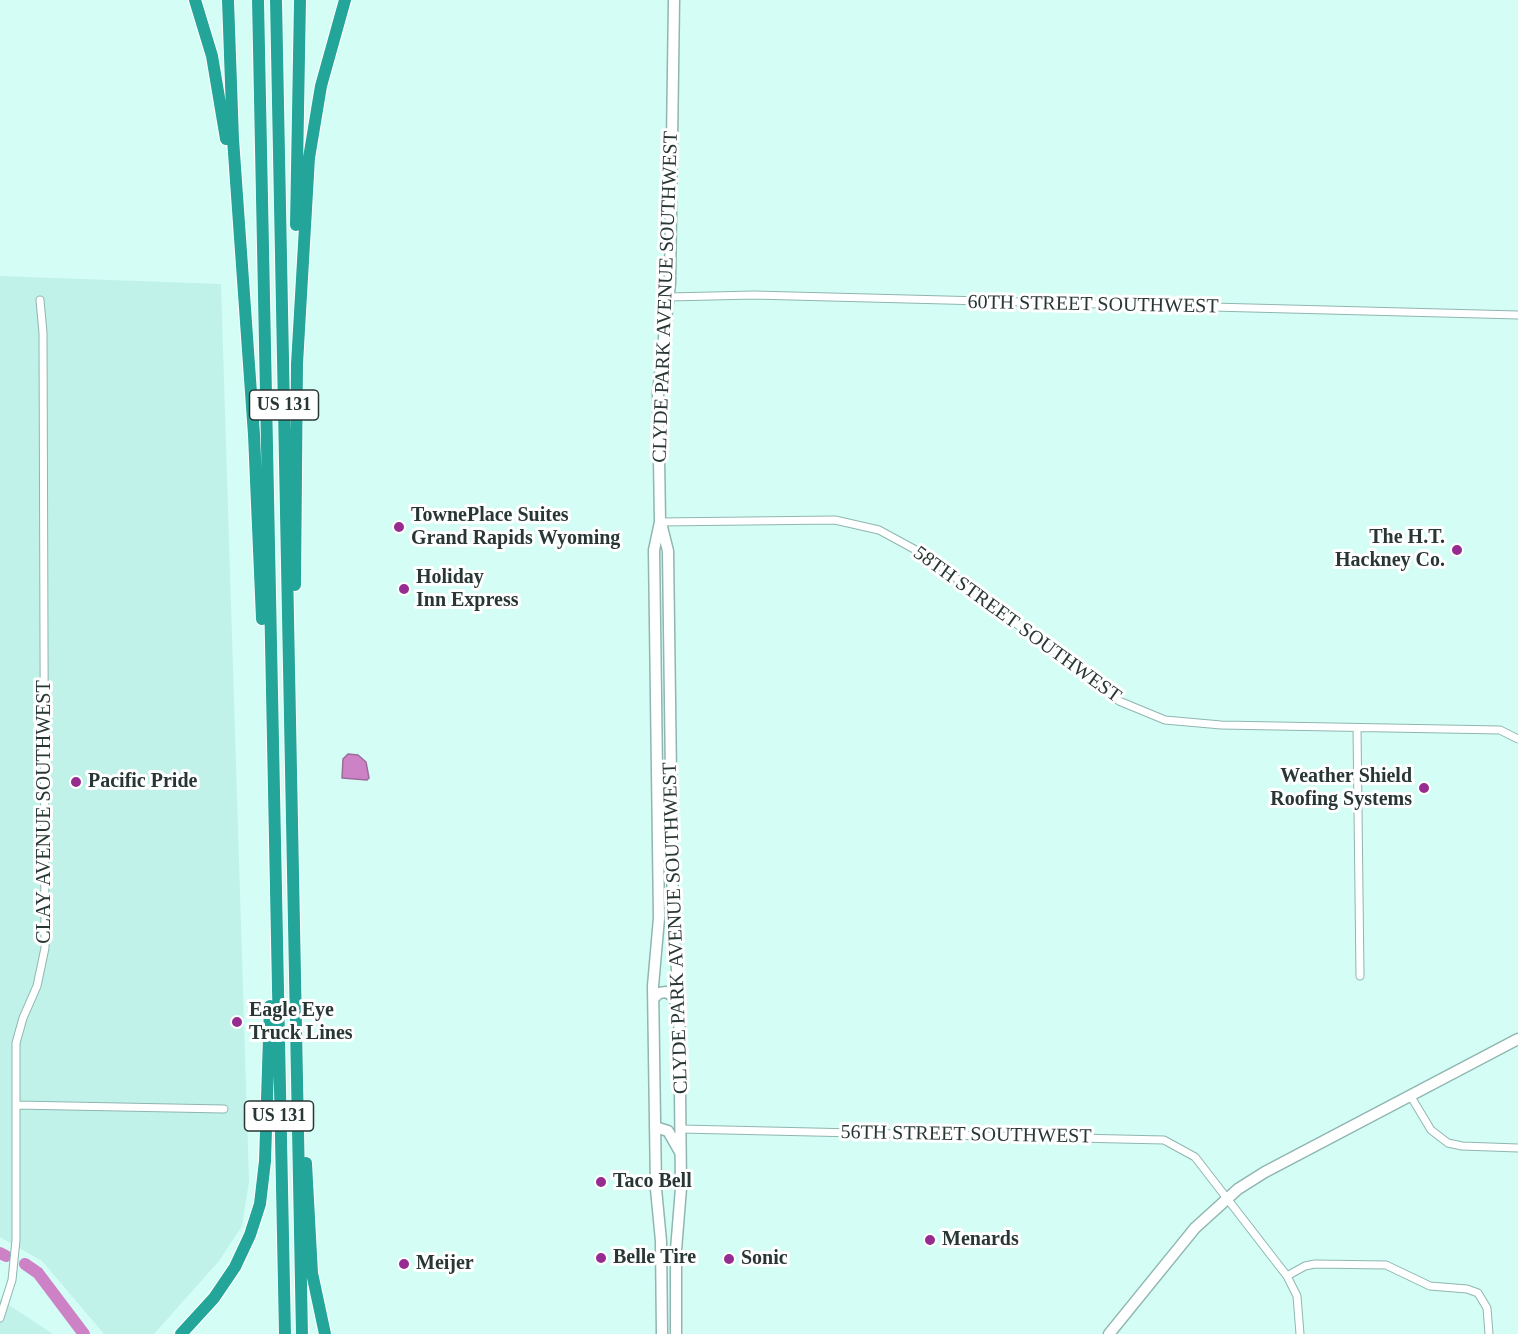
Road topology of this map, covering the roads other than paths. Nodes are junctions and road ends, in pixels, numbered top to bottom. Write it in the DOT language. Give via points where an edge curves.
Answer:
graph roads {
  1 [pos="195,0"];
  2 [pos="228,0"];
  3 [pos="258,0"];
  4 [pos="276,0"];
  5 [pos="300,0"];
  6 [pos="345,0"];
  7 [pos="674,0"];
  8 [pos="240,255"];
  9 [pos="669,297"];
  10 [pos="40,300"];
  11 [pos="1518,315"];
  12 [pos="297,364"];
  13 [pos="660,522"];
  14 [pos="272,720"];
  15 [pos="1357,728"];
  16 [pos="1518,739"];
  17 [pos="291,811"];
  18 [pos="658,875"];
  19 [pos="673,894"];
  20 [pos="275,897"];
  21 [pos="1360,976"];
  22 [pos="654,998"];
  23 [pos="680,1010"];
  24 [pos="1518,1039"];
  25 [pos="1410,1095"];
  26 [pos="297,1097"];
  27 [pos="16,1105"];
  28 [pos="224,1109"];
  29 [pos="655,1127"];
  30 [pos="681,1129"];
  31 [pos="1518,1148"];
  32 [pos="681,1155"];
  33 [pos="656,1189"];
  34 [pos="1227,1197"];
  35 [pos="680,1211"];
  36 [pos="1287,1276"];
  37 [pos="0,1318"];
  38 [pos="182,1334"];
  39 [pos="285,1334"];
  40 [pos="302,1334"];
  41 [pos="325,1334"];
  42 [pos="662,1334"];
  43 [pos="676,1334"];
  44 [pos="1109,1334"];
  45 [pos="1300,1334"];
  46 [pos="1489,1334"];
  1 -- 8 [label="highway" via="219,91"];
  2 -- 8 [label="highway"];
  3 -- 14 [label="highway, US 131"];
  4 -- 17 [label="highway, US 131"];
  5 -- 12 [label="highway"];
  6 -- 12 [label="highway" via="314,119 304,217"];
  7 -- 9 [label="main road, CLYDE PARK AVENUE SOUTHWEST"];
  8 -- 14 [label="highway"];
  9 -- 11 [label="street, 60TH STREET SOUTHWEST" via="754,295"];
  9 -- 13 [label="main road, CLYDE PARK AVENUE SOUTHWEST" via="658,404"];
  10 -- 27 [label="street, CLAY AVENUE SOUTHWEST" via="45,948 42,970 16,1043"];
  12 -- 17 [label="highway" via="297,714"];
  13 -- 15 [label="street, 58TH STREET SOUTHWEST" via="853,522 879,530 925,555 1094,684 1143,713 1204,724"];
  13 -- 18 [label="main road, CLYDE PARK AVENUE SOUTHWEST" via="654,550"];
  13 -- 19 [label="main road, CLYDE PARK AVENUE SOUTHWEST" via="669,551"];
  14 -- 20 [label="highway, US 131"];
  15 -- 16 [label="street, 58TH STREET SOUTHWEST" via="1500,730"];
  15 -- 21 [label="street"];
  17 -- 26 [label="highway, US 131"];
  18 -- 19 [label="main road" via="667,879"];
  18 -- 22 [label="main road, CLYDE PARK AVENUE SOUTHWEST"];
  19 -- 23 [label="main road, CLYDE PARK AVENUE SOUTHWEST"];
  20 -- 38 [label="highway" via="265,1167 260,1204 236,1267"];
  20 -- 39 [label="highway, US 131"];
  22 -- 23 [label="main road" via="662,992 670,993"];
  22 -- 29 [label="main road, CLYDE PARK AVENUE SOUTHWEST"];
  23 -- 30 [label="main road, CLYDE PARK AVENUE SOUTHWEST"];
  24 -- 25 [label="main road"];
  25 -- 31 [label="street" via="1431,1130 1448,1143"];
  25 -- 34 [label="main road" via="1265,1172"];
  26 -- 40 [label="highway, US 131"];
  26 -- 41 [label="highway" via="306,1155 312,1273"];
  27 -- 28 [label="street"];
  27 -- 37 [label="street, CLAY AVENUE SOUTHWEST" via="16,1240 12,1280"];
  29 -- 32 [label="main road" via="670,1134"];
  29 -- 33 [label="main road, CLYDE PARK AVENUE SOUTHWEST"];
  30 -- 32 [label="main road, CLYDE PARK AVENUE SOUTHWEST"];
  30 -- 34 [label="street, 56TH STREET SOUTHWEST" via="1164,1140 1195,1157"];
  32 -- 35 [label="main road, CLYDE PARK AVENUE SOUTHWEST"];
  33 -- 35 [label="main road" via="665,1213"];
  33 -- 42 [label="main road, CLYDE PARK AVENUE SOUTHWEST"];
  34 -- 36 [label="street, 56TH STREET SOUTHWEST"];
  34 -- 44 [label="main road" via="1195,1228"];
  35 -- 43 [label="main road, CLYDE PARK AVENUE SOUTHWEST"];
  36 -- 45 [label="street, 56TH STREET SOUTHWEST" via="1297,1296"];
  36 -- 46 [label="street" via="1310,1265 1382,1264 1430,1286 1467,1289 1481,1296 1487,1308"];
}
